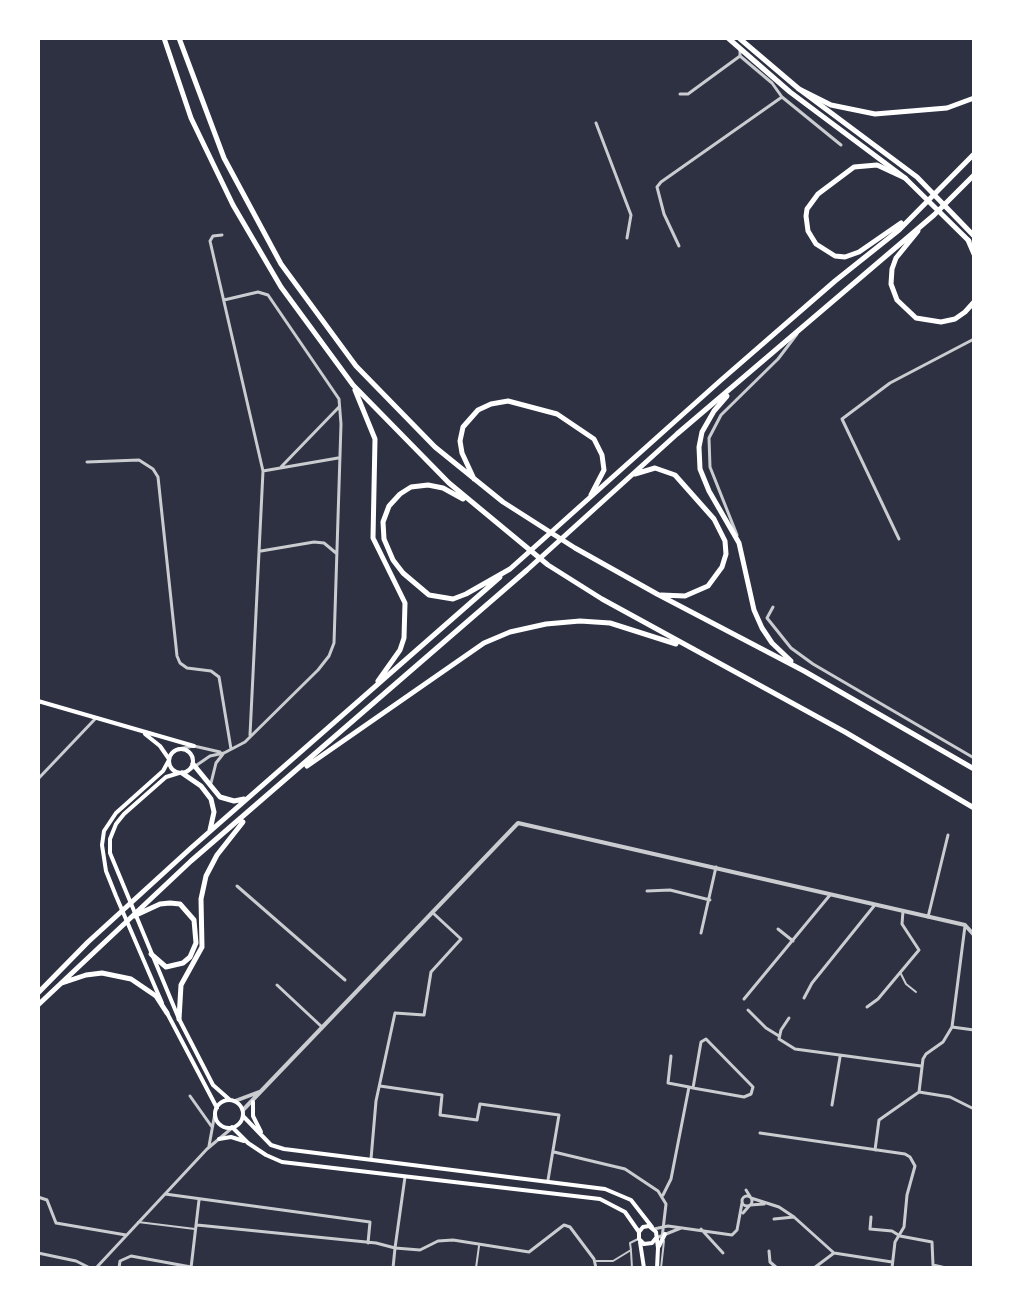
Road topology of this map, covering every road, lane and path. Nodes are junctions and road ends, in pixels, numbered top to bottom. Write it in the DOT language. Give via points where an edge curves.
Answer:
graph roads {
  1 [pos="164,38"];
  2 [pos="179,38"];
  3 [pos="728,38"];
  4 [pos="739,38"];
  5 [pos="739,48"];
  6 [pos="740,56"];
  7 [pos="799,89"];
  8 [pos="680,94"];
  9 [pos="782,97"];
  10 [pos="974,98"];
  11 [pos="596,123"];
  12 [pos="841,145"];
  13 [pos="974,154"];
  14 [pos="974,175"];
  15 [pos="905,178"];
  16 [pos="918,211"];
  17 [pos="934,215"];
  18 [pos="222,235"];
  19 [pos="627,238"];
  20 [pos="971,238"];
  21 [pos="679,246"];
  22 [pos="974,251"];
  23 [pos="224,300"];
  24 [pos="974,302"];
  25 [pos="798,331"];
  26 [pos="974,339"];
  27 [pos="744,378"];
  28 [pos="353,385"];
  29 [pos="340,405"];
  30 [pos="339,458"];
  31 [pos="87,462"];
  32 [pos="281,467"];
  33 [pos="263,471"];
  34 [pos="628,479"];
  35 [pos="477,483"];
  36 [pos="588,500"];
  37 [pos="474,506"];
  38 [pos="899,539"];
  39 [pos="739,543"];
  40 [pos="260,551"];
  41 [pos="336,553"];
  42 [pos="510,569"];
  43 [pos="657,594"];
  44 [pos="773,607"];
  45 [pos="692,650"];
  46 [pos="804,671"];
  47 [pos="372,689"];
  48 [pos="38,701"];
  49 [pos="96,718"];
  50 [pos="140,730"];
  51 [pos="250,735"];
  52 [pos="172,740"];
  53 [pos="194,746"];
  54 [pos="181,748"];
  55 [pos="231,749"];
  56 [pos="224,753"];
  57 [pos="974,758"];
  58 [pos="169,760"];
  59 [pos="192,766"];
  60 [pos="974,769"];
  61 [pos="180,773"];
  62 [pos="290,778"];
  63 [pos="38,779"];
  64 [pos="212,790"];
  65 [pos="248,797"];
  66 [pos="974,808"];
  67 [pos="252,811"];
  68 [pos="208,833"];
  69 [pos="948,835"];
  70 [pos="716,867"];
  71 [pos="237,886"];
  72 [pos="647,891"];
  73 [pos="830,895"];
  74 [pos="710,900"];
  75 [pos="874,906"];
  76 [pos="903,911"];
  77 [pos="433,913"];
  78 [pos="928,917"];
  79 [pos="129,921"];
  80 [pos="965,925"];
  81 [pos="974,927"];
  82 [pos="778,929"];
  83 [pos="701,933"];
  84 [pos="974,935"];
  85 [pos="794,942"];
  86 [pos="151,954"];
  87 [pos="900,972"];
  88 [pos="345,980"];
  89 [pos="58,984"];
  90 [pos="277,985"];
  91 [pos="916,992"];
  92 [pos="38,993"];
  93 [pos="804,998"];
  94 [pos="744,999"];
  95 [pos="38,1005"];
  96 [pos="867,1007"];
  97 [pos="748,1010"];
  98 [pos="167,1013"];
  99 [pos="789,1018"];
  100 [pos="179,1019"];
  101 [pos="322,1027"];
  102 [pos="952,1027"];
  103 [pos="974,1030"];
  104 [pos="779,1036"];
  105 [pos="671,1056"];
  106 [pos="840,1056"];
  107 [pos="921,1066"];
  108 [pos="380,1086"];
  109 [pos="691,1087"];
  110 [pos="261,1091"];
  111 [pos="919,1092"];
  112 [pos="190,1096"];
  113 [pos="233,1100"];
  114 [pos="253,1102"];
  115 [pos="832,1105"];
  116 [pos="974,1109"];
  117 [pos="216,1111"];
  118 [pos="243,1113"];
  119 [pos="212,1127"];
  120 [pos="232,1128"];
  121 [pos="760,1133"];
  122 [pos="219,1139"];
  123 [pos="266,1141"];
  124 [pos="248,1143"];
  125 [pos="207,1149"];
  126 [pos="875,1150"];
  127 [pos="554,1152"];
  128 [pos="320,1154"];
  129 [pos="371,1161"];
  130 [pos="318,1166"];
  131 [pos="479,1174"];
  132 [pos="405,1177"];
  133 [pos="548,1180"];
  134 [pos="478,1184"];
  135 [pos="165,1194"];
  136 [pos="663,1195"];
  137 [pos="624,1196"];
  138 [pos="38,1197"];
  139 [pos="751,1198"];
  140 [pos="199,1200"];
  141 [pos="742,1200"];
  142 [pos="770,1204"];
  143 [pos="750,1205"];
  144 [pos="617,1207"];
  145 [pos="779,1207"];
  146 [pos="741,1216"];
  147 [pos="794,1217"];
  148 [pos="871,1217"];
  149 [pos="138,1222"];
  150 [pos="666,1224"];
  151 [pos="196,1227"];
  152 [pos="685,1227"];
  153 [pos="653,1228"];
  154 [pos="701,1229"];
  155 [pos="639,1232"];
  156 [pos="126,1235"];
  157 [pos="900,1236"];
  158 [pos="662,1237"];
  159 [pos="639,1239"];
  160 [pos="368,1243"];
  161 [pos="479,1245"];
  162 [pos="395,1248"];
  163 [pos="631,1250"];
  164 [pos="769,1251"];
  165 [pos="38,1253"];
  166 [pos="723,1253"];
  167 [pos="834,1253"];
  168 [pos="595,1261"];
  169 [pos="892,1265"];
  170 [pos="93,1268"];
  171 [pos="119,1268"];
  172 [pos="191,1268"];
  173 [pos="393,1268"];
  174 [pos="476,1268"];
  175 [pos="596,1268"];
  176 [pos="632,1268"];
  177 [pos="644,1268"];
  178 [pos="659,1268"];
  179 [pos="777,1268"];
  180 [pos="814,1268"];
  181 [pos="946,1268"];
  1 -- 28 [label="highway" via="191,118 233,205 281,287"];
  2 -- 35 [label="highway" via="218,145 281,264 356,366"];
  3 -- 5 [label="highway"];
  4 -- 7 [label="highway"];
  5 -- 6 [label="street"];
  5 -- 15 [label="highway"];
  6 -- 8 [label="street" via="688,94"];
  6 -- 9 [label="street"];
  7 -- 10 [label="highway" via="831,105 875,114 947,108"];
  7 -- 20 [label="highway" via="917,177 956,215"];
  9 -- 12 [label="street"];
  9 -- 21 [label="street" via="657,187"];
  11 -- 19 [label="street" via="631,215"];
  13 -- 16 [label="highway"];
  14 -- 17 [label="highway"];
  15 -- 16 [label="highway" via="870,164 845,172 812,201 808,231 822,250 845,257"];
  15 -- 20 [label="highway"];
  16 -- 36 [label="highway"];
  17 -- 24 [label="highway" via="896,258 891,284 897,300 916,318 941,322 955,319"];
  17 -- 25 [label="highway"];
  18 -- 23 [label="street" via="210,241"];
  20 -- 22 [label="highway"];
  23 -- 29 [label="street" via="258,292 268,295"];
  23 -- 33 [label="street"];
  25 -- 27 [label="highway"];
  25 -- 39 [label="street" via="778,359 721,415 709,438 710,467"];
  26 -- 38 [label="street" via="890,383 842,419"];
  27 -- 34 [label="highway"];
  27 -- 39 [label="highway" via="714,411 699,447 703,479"];
  28 -- 37 [label="highway"];
  28 -- 47 [label="highway" via="375,439 373,538 406,611 400,650"];
  29 -- 30 [label="street"];
  29 -- 32 [label="street"];
  30 -- 32 [label="street"];
  30 -- 41 [label="street"];
  31 -- 55 [label="street" via="139,460 158,477 177,656 187,668 219,677"];
  32 -- 33 [label="street"];
  33 -- 40 [label="street"];
  34 -- 43 [label="highway" via="655,468 675,475 714,519 725,541 722,567 708,586 685,596"];
  34 -- 62 [label="highway"];
  35 -- 36 [label="highway" via="462,453 463,427 478,410 508,401 557,414 594,439 604,470"];
  35 -- 43 [label="highway"];
  36 -- 42 [label="highway"];
  37 -- 42 [label="highway" via="428,485 400,494 383,522 393,560 429,595 453,599"];
  37 -- 45 [label="highway" via="548,565"];
  39 -- 46 [label="highway" via="762,628"];
  40 -- 41 [label="street" via="314,542"];
  40 -- 51 [label="street"];
  41 -- 51 [label="street" via="332,650"];
  42 -- 47 [label="highway"];
  43 -- 46 [label="highway"];
  44 -- 57 [label="street" via="767,618 791,648"];
  45 -- 62 [label="highway" via="610,623 546,624 510,632 484,643"];
  45 -- 66 [label="highway"];
  46 -- 60 [label="highway"];
  47 -- 65 [label="highway"];
  48 -- 49 [label="main road"];
  49 -- 50 [label="main road"];
  49 -- 63 [label="street"];
  50 -- 52 [label="main road"];
  50 -- 58 [label="main road"];
  51 -- 55 [label="street"];
  52 -- 53 [label="main road"];
  52 -- 54 [label="main road"];
  53 -- 54 [label="street"];
  53 -- 56 [label="street"];
  54 -- 58 [label="main road"];
  54 -- 59 [label="main road" via="189,752"];
  55 -- 56 [label="street"];
  56 -- 59 [label="street"];
  56 -- 64 [label="street" via="211,775"];
  58 -- 61 [label="main road"];
  58 -- 79 [label="main road" via="104,831 104,858"];
  59 -- 61 [label="main road"];
  59 -- 64 [label="highway"];
  61 -- 68 [label="highway" via="211,799 214,812"];
  61 -- 86 [label="main road" via="166,777 124,814 110,839 122,887"];
  62 -- 67 [label="highway"];
  64 -- 65 [label="highway" via="226,800"];
  65 -- 68 [label="highway"];
  67 -- 79 [label="highway"];
  67 -- 100 [label="highway" via="206,876 202,947 181,985"];
  68 -- 92 [label="highway"];
  69 -- 78 [label="street"];
  70 -- 73 [label="street"];
  70 -- 74 [label="street"];
  70 -- 77 [label="street" via="518,823"];
  71 -- 88 [label="street"];
  72 -- 74 [label="street" via="670,890"];
  73 -- 75 [label="street"];
  73 -- 85 [label="street"];
  74 -- 83 [label="street"];
  75 -- 76 [label="street"];
  75 -- 93 [label="street"];
  76 -- 78 [label="street"];
  76 -- 87 [label="street" via="902,924 919,948"];
  77 -- 101 [label="street"];
  77 -- 108 [label="street" via="461,939 431,972 424,1015 395,1013"];
  78 -- 80 [label="street"];
  79 -- 86 [label="highway" via="170,903 180,904 194,920 196,943 183,963 166,967"];
  79 -- 89 [label="highway"];
  79 -- 98 [label="main road"];
  80 -- 81 [label="street"];
  80 -- 84 [label="street"];
  80 -- 102 [label="street"];
  82 -- 85 [label="street"];
  85 -- 94 [label="street"];
  86 -- 100 [label="main road"];
  87 -- 91 [label="street"];
  87 -- 96 [label="street"];
  89 -- 95 [label="highway"];
  89 -- 98 [label="highway" via="102,973 131,979 156,996"];
  90 -- 101 [label="street"];
  97 -- 104 [label="street"];
  98 -- 117 [label="main road"];
  99 -- 104 [label="street"];
  100 -- 113 [label="main road" via="213,1085"];
  101 -- 110 [label="street"];
  102 -- 103 [label="street"];
  102 -- 107 [label="street"];
  104 -- 106 [label="street" via="795,1049"];
  105 -- 109 [label="street" via="667,1081"];
  106 -- 107 [label="street"];
  106 -- 115 [label="street"];
  107 -- 111 [label="street"];
  108 -- 127 [label="street" via="442,1095 440,1115 477,1120 480,1104 559,1115"];
  108 -- 129 [label="street"];
  109 -- 109 [label="street" via="706,1039 753,1087 744,1097"];
  109 -- 136 [label="street"];
  110 -- 113 [label="street"];
  110 -- 114 [label="street"];
  111 -- 116 [label="street" via="950,1097"];
  111 -- 126 [label="street" via="879,1120"];
  112 -- 119 [label="street"];
  113 -- 117 [label="main road" via="221,1103"];
  113 -- 118 [label="main road"];
  114 -- 118 [label="street"];
  114 -- 123 [label="main road" via="253,1116"];
  117 -- 119 [label="street"];
  117 -- 120 [label="main road" via="220,1124"];
  118 -- 120 [label="main road"];
  118 -- 123 [label="main road"];
  119 -- 125 [label="street"];
  120 -- 122 [label="street"];
  120 -- 124 [label="main road"];
  121 -- 126 [label="street"];
  122 -- 124 [label="main road"];
  122 -- 125 [label="street"];
  123 -- 128 [label="main road" via="277,1148"];
  124 -- 130 [label="main road" via="274,1159"];
  125 -- 135 [label="street"];
  126 -- 157 [label="street" via="905,1154 915,1166"];
  127 -- 133 [label="street"];
  127 -- 136 [label="street" via="625,1169"];
  128 -- 129 [label="main road"];
  128 -- 130 [label="main road"];
  129 -- 131 [label="main road"];
  130 -- 132 [label="main road"];
  131 -- 133 [label="main road"];
  131 -- 134 [label="main road"];
  132 -- 134 [label="main road"];
  132 -- 162 [label="street"];
  133 -- 137 [label="main road"];
  134 -- 144 [label="main road" via="588,1197"];
  135 -- 140 [label="street"];
  135 -- 149 [label="street"];
  136 -- 150 [label="street"];
  137 -- 144 [label="main road"];
  137 -- 153 [label="main road"];
  138 -- 156 [label="street" via="47,1200 56,1223"];
  139 -- 141 [label="street"];
  139 -- 142 [label="street"];
  139 -- 143 [label="street"];
  140 -- 151 [label="street"];
  140 -- 160 [label="street" via="370,1222"];
  141 -- 143 [label="street"];
  141 -- 146 [label="street"];
  142 -- 143 [label="street"];
  142 -- 145 [label="street"];
  143 -- 146 [label="street"];
  144 -- 155 [label="main road"];
  145 -- 147 [label="street"];
  145 -- 147 [label="street" via="774,1219"];
  146 -- 154 [label="street" via="732,1235"];
  147 -- 167 [label="street"];
  148 -- 157 [label="street" via="870,1229"];
  149 -- 151 [label="street"];
  149 -- 156 [label="street"];
  150 -- 152 [label="street"];
  150 -- 153 [label="street"];
  150 -- 158 [label="street"];
  151 -- 160 [label="street"];
  151 -- 172 [label="street"];
  152 -- 154 [label="street"];
  152 -- 158 [label="street"];
  153 -- 155 [label="main road"];
  153 -- 158 [label="main road"];
  154 -- 166 [label="street"];
  155 -- 159 [label="main road"];
  156 -- 170 [label="street"];
  157 -- 169 [label="street"];
  157 -- 181 [label="street" via="932,1242 933,1265"];
  158 -- 159 [label="main road" via="650,1244"];
  158 -- 178 [label="street"];
  158 -- 178 [label="main road"];
  159 -- 163 [label="street" via="630,1243"];
  159 -- 177 [label="main road"];
  160 -- 162 [label="street"];
  161 -- 162 [label="street" via="453,1240 420,1250"];
  161 -- 168 [label="street" via="529,1252 564,1225"];
  161 -- 174 [label="street"];
  162 -- 173 [label="street"];
  163 -- 168 [label="street" via="613,1261"];
  163 -- 176 [label="street"];
  164 -- 179 [label="street"];
  165 -- 170 [label="street"];
  167 -- 169 [label="street"];
  167 -- 180 [label="street"];
  168 -- 175 [label="street"];
  171 -- 172 [label="street" via="120,1261 131,1256"];
}
